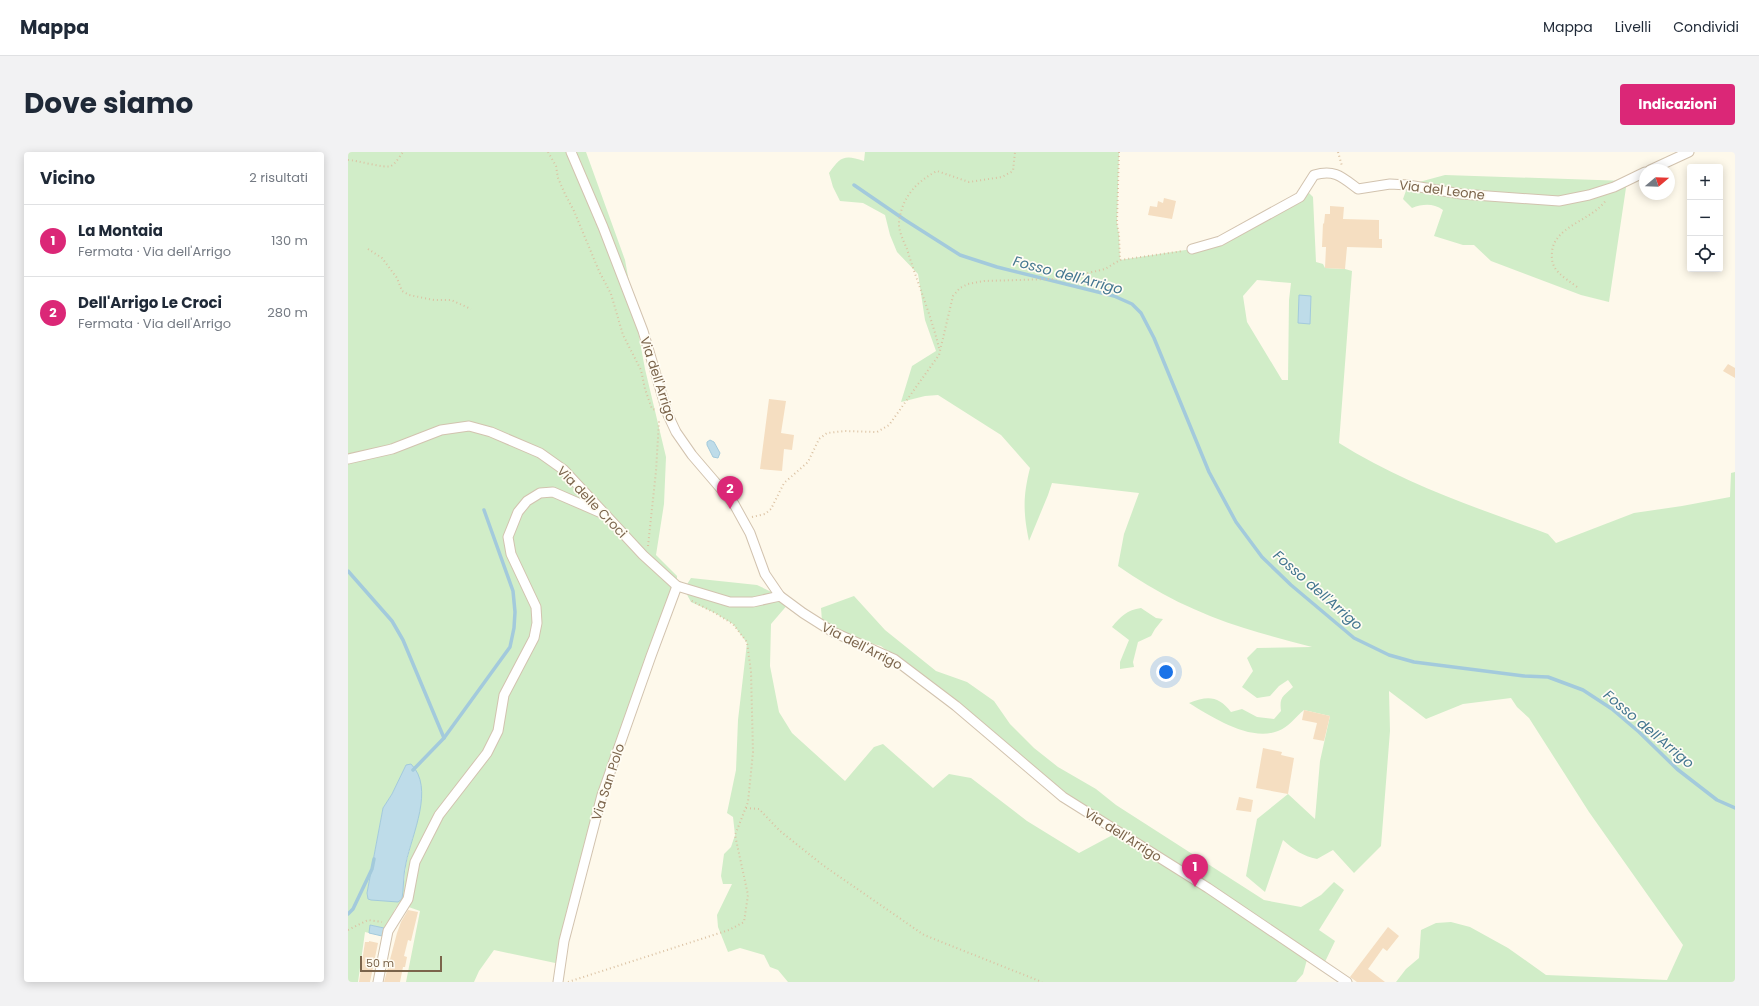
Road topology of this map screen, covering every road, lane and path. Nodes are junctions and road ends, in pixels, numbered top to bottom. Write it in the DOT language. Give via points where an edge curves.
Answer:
graph roads {
  1 [pos="403,152"];
  2 [pos="548,152"];
  3 [pos="571,152"];
  4 [pos="1014,152"];
  5 [pos="1119,152"];
  6 [pos="1338,152"];
  7 [pos="1688,152"];
  8 [pos="348,160"];
  9 [pos="1663,164"];
  10 [pos="1639,175"];
  11 [pos="1340,176"];
  12 [pos="1614,187"];
  13 [pos="368,249"];
  14 [pos="1192,249"];
  15 [pos="1120,260"];
  16 [pos="1577,287"];
  17 [pos="471,309"];
  18 [pos="939,350"];
  19 [pos="652,409"];
  20 [pos="660,418"];
  21 [pos="348,459"];
  22 [pos="606,515"];
  23 [pos="743,520"];
  24 [pos="646,558"];
  25 [pos="681,588"];
  26 [pos="780,596"];
  27 [pos="746,808"];
  28 [pos="393,924"];
  29 [pos="348,930"];
  30 [pos="378,982"];
  31 [pos="558,982"];
  32 [pos="567,982"];
  33 [pos="1042,982"];
  34 [pos="1347,982"];
  1 -- 8 [label="path" via="388,168"];
  2 -- 19 [label="path" via="556,166 564,194 611,294 623,335 641,370"];
  3 -- 23 [label="street, Via dell'Arrigo" via="604,227 643,331 668,415 692,455 734,504"];
  4 -- 18 [label="path" via="1013,171 1002,177 969,182 938,171 923,178 912,189 906,201 899,224 933,324"];
  5 -- 15 [label="path" via="1117,223"];
  6 -- 11 [label="path" via="1342,166"];
  7 -- 9 [label="street"];
  10 -- 12 [label="street, Via del Leone"];
  11 -- 12 [label="street, Via del Leone" via="1358,189 1408,184 1461,194 1559,201"];
  11 -- 14 [label="street, Via del Leone" via="1326,172 1314,175 1300,197 1220,241"];
  12 -- 16 [label="path" via="1604,203 1554,241 1551,257 1554,268"];
  13 -- 17 [label="path" via="382,258 397,278 402,291 434,300 451,300"];
  14 -- 15 [label="path"];
  15 -- 18 [label="path" via="1104,269 1076,276 968,284 953,296 948,325"];
  18 -- 23 [label="path" via="939,355 889,425 876,432 827,433 819,440 808,462 784,483 771,509 765,514"];
  20 -- 24 [label="path" via="650,541"];
  21 -- 22 [label="street, Via delle Croci" via="392,449 441,430 469,426 491,432 540,453 564,470"];
  22 -- 24 [label="street, Via delle Croci"];
  22 -- 28 [label="street" via="553,492 540,494 527,501 518,512 508,537 511,554 536,607 537,623 534,638 504,695 498,731 487,753 439,815 415,862 408,899"];
  23 -- 26 [label="street, Via dell'Arrigo" via="765,574"];
  24 -- 25 [label="street, Via delle Croci"];
  25 -- 26 [label="street, Via delle Croci" via="730,602 754,602"];
  25 -- 27 [label="path" via="691,602 715,612 734,624 747,642 751,672 753,752"];
  25 -- 31 [label="street, Via San Polo" via="651,656 602,795 564,941"];
  26 -- 34 [label="street, Via dell'Arrigo" via="833,632 894,659 956,706 1064,797 1208,888"];
  27 -- 32 [label="path" via="735,835 748,895 744,922 729,930"];
  27 -- 33 [label="path" via="759,809 780,831 824,866 924,935"];
  28 -- 29 [label="path" via="368,920"];
  28 -- 30 [label="street" via="388,931"];
}
